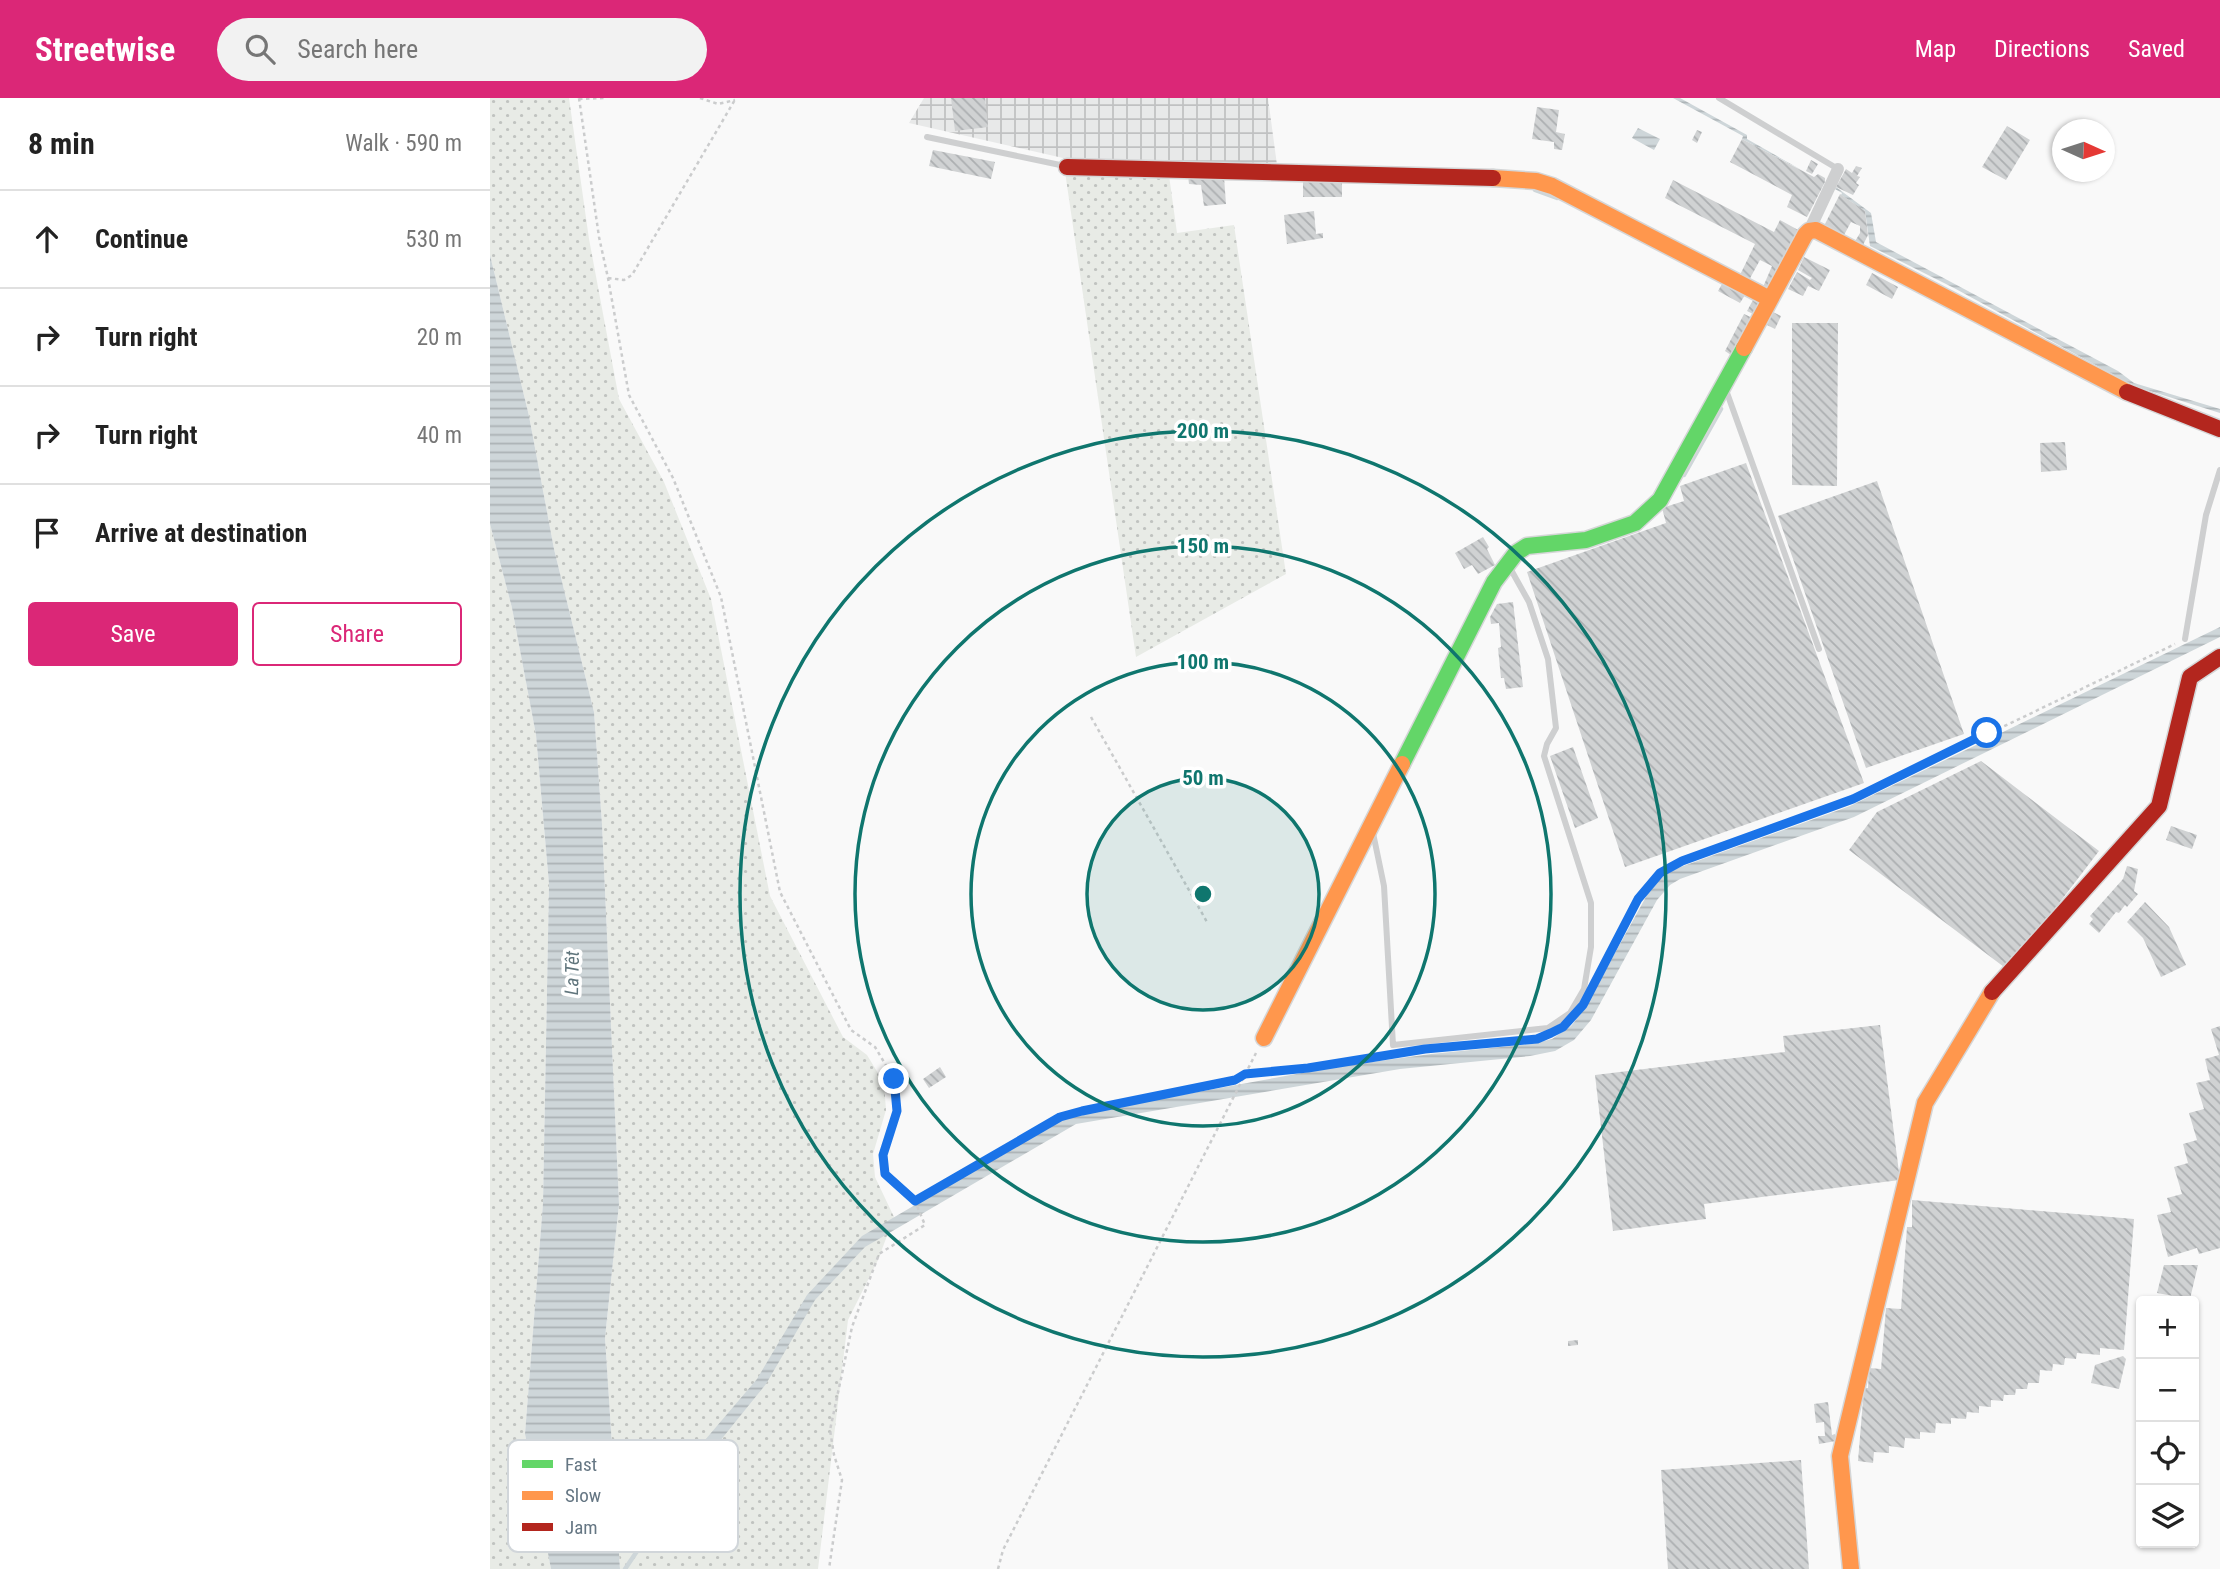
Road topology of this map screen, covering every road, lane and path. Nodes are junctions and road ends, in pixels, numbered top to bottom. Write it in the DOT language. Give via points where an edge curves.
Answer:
graph roads {
  1 [pos="579,98"];
  2 [pos="607,98"];
  3 [pos="699,98"];
  4 [pos="1719,98"];
  5 [pos="735,99"];
  6 [pos="927,137"];
  7 [pos="1066,167"];
  8 [pos="1838,169"];
  9 [pos="1809,231"];
  10 [pos="608,278"];
  11 [pos="1770,299"];
  12 [pos="1724,385"];
  13 [pos="2220,429"];
  14 [pos="2220,470"];
  15 [pos="1507,564"];
  16 [pos="2185,639"];
  17 [pos="1819,649"];
  18 [pos="2220,657"];
  19 [pos="1091,717"];
  20 [pos="1370,827"];
  21 [pos="1207,922"];
  22 [pos="1595,982"];
  23 [pos="1264,1038"];
  24 [pos="1396,1053"];
  25 [pos="1245,1074"];
  26 [pos="915,1201"];
  27 [pos="830,1569"];
  28 [pos="998,1569"];
  29 [pos="1851,1569"];
  1 -- 2 [label="path"];
  1 -- 10 [label="path"];
  3 -- 5 [label="path" via="718,104"];
  4 -- 8 [label="lane"];
  5 -- 10 [label="path" via="632,275"];
  6 -- 7 [label="lane"];
  7 -- 11 [label="street" via="1536,181"];
  8 -- 9 [label="street"];
  9 -- 11 [label="street"];
  9 -- 13 [label="street" via="1816,230 2114,387"];
  10 -- 26 [label="path" via="629,395 673,478 720,597 780,892 851,1030 875,1047 894,1079 897,1111 883,1155 885,1174"];
  11 -- 12 [label="street"];
  12 -- 15 [label="street" via="1660,500 1635,523 1586,540 1527,546"];
  12 -- 17 [label="lane"];
  14 -- 16 [label="lane" via="2206,515"];
  15 -- 20 [label="street"];
  15 -- 20 [label="lane" via="1529,602 1548,659 1556,728 1544,756 1591,903 1591,947 1584,989 1570,1013 1548,1028 1393,1045 1384,886"];
  16 -- 22 [label="path" via="1853,799 1660,873 1638,899"];
  18 -- 29 [label="street" via="2190,677 2159,806 1996,986 1924,1103 1840,1456"];
  19 -- 21 [label="path"];
  20 -- 23 [label="street"];
  23 -- 25 [label="path"];
  24 -- 25 [label="path"];
  25 -- 26 [label="path" via="1235,1080 1060,1117"];
  25 -- 28 [label="path" via="1003,1550"];
  26 -- 27 [label="path" via="925,1225 879,1254 852,1327 830,1430 842,1480"];
}
